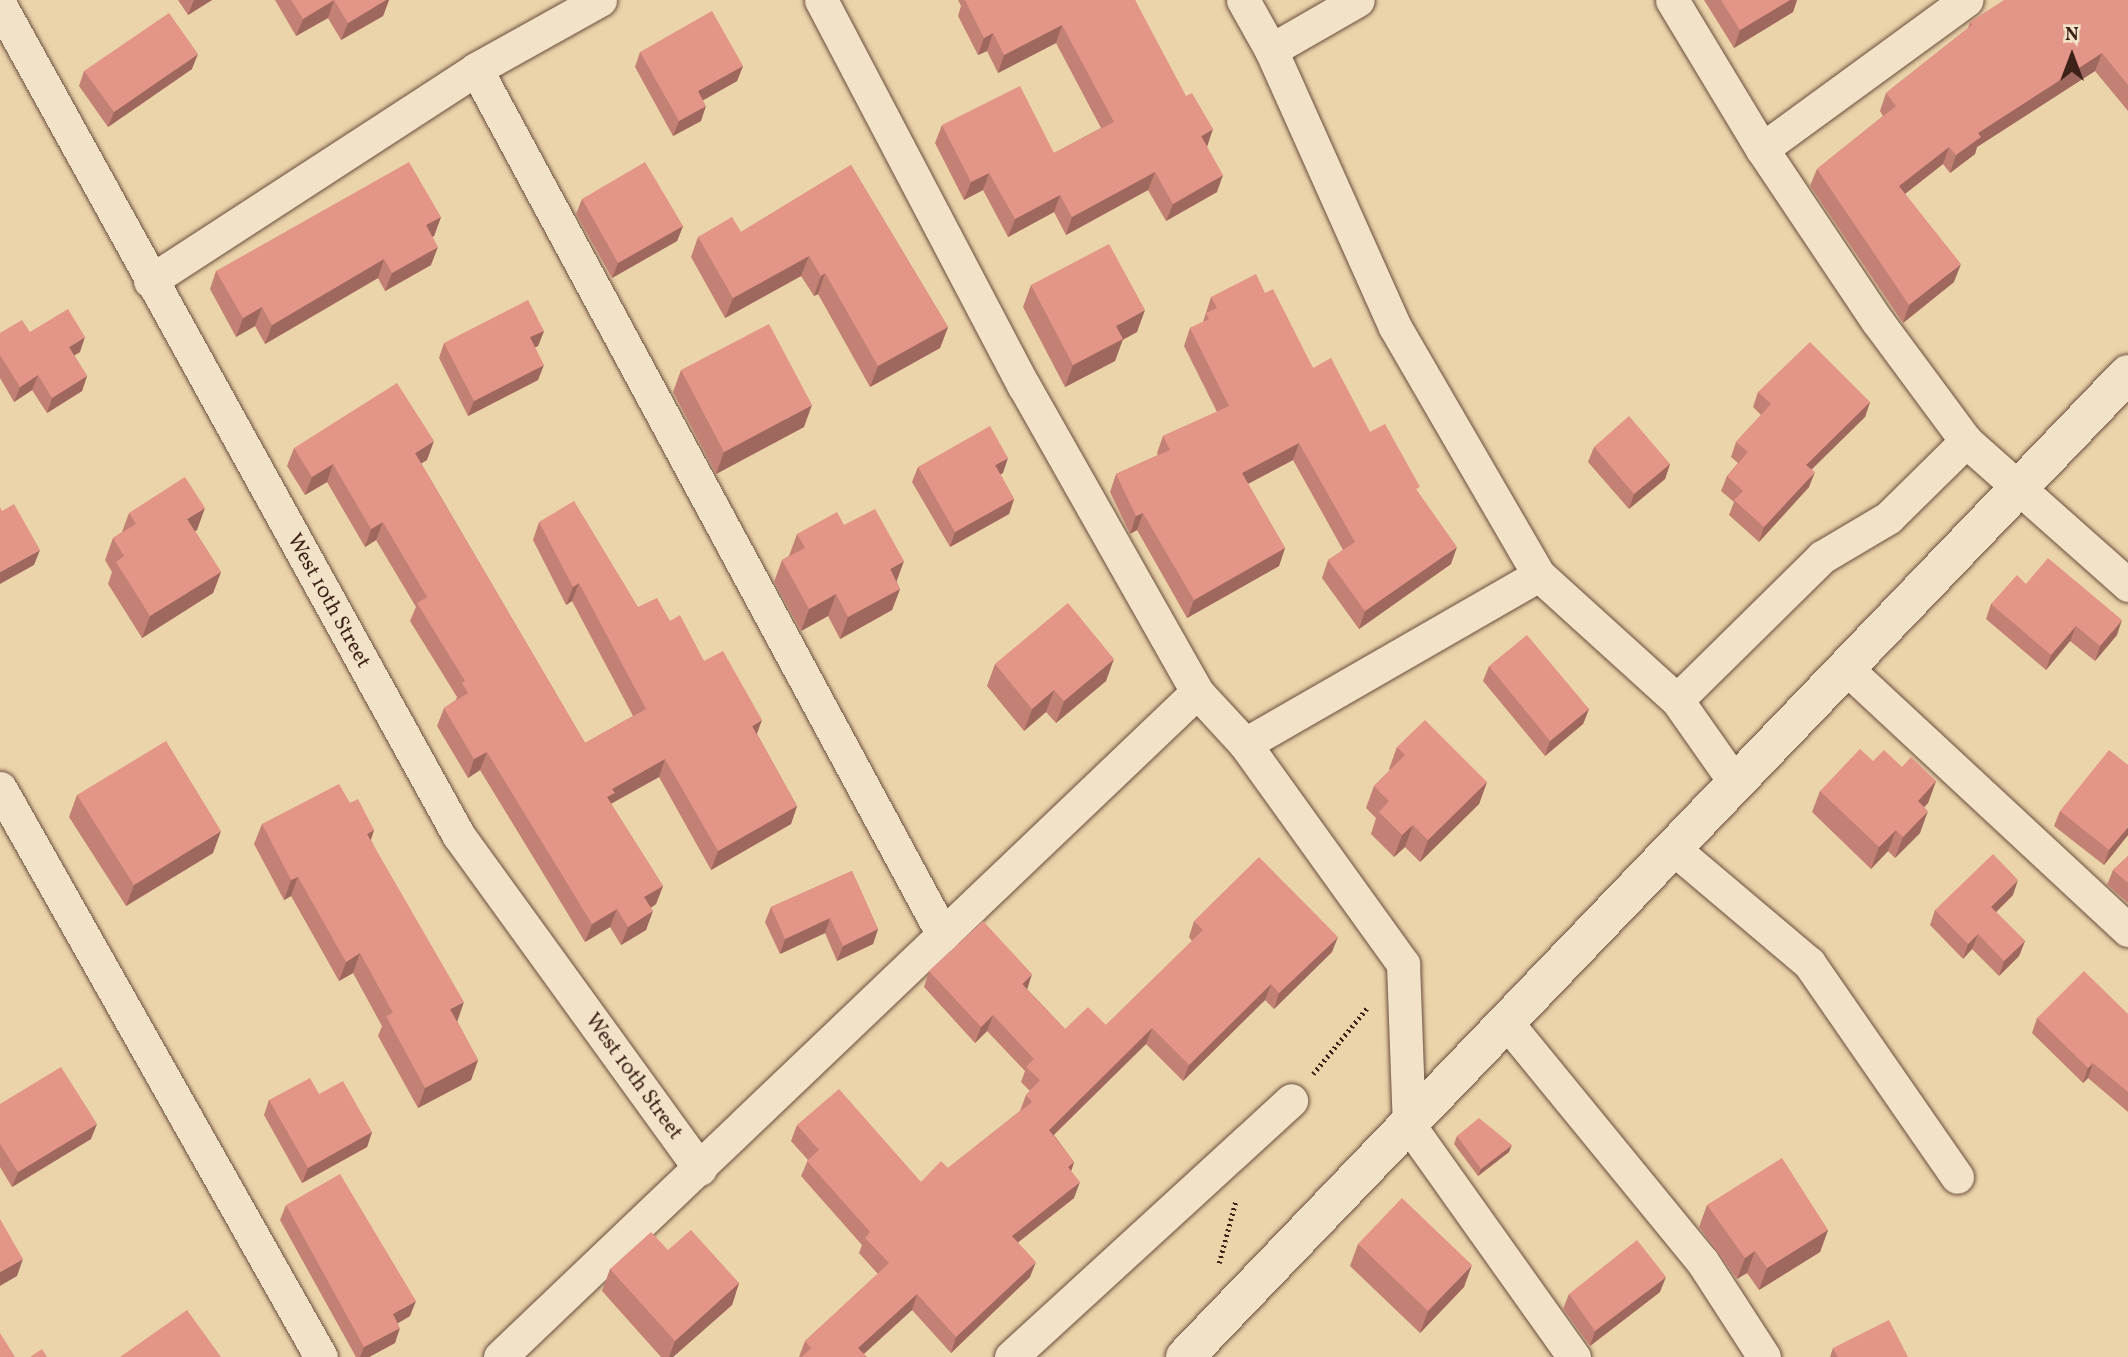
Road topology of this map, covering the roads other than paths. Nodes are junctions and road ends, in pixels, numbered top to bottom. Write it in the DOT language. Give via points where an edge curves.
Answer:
graph roads {
  1 [pos="600,0"];
  2 [pos="821,0"];
  3 [pos="1242,0"];
  4 [pos="1358,0"];
  5 [pos="1672,0"];
  6 [pos="1966,0"];
  7 [pos="0,5"];
  8 [pos="1271,50"];
  9 [pos="477,69"];
  10 [pos="1762,149"];
  11 [pos="150,281"];
  12 [pos="2128,374"];
  13 [pos="1966,441"];
  14 [pos="2015,488"];
  15 [pos="1539,575"];
  16 [pos="2128,585"];
  17 [pos="1846,668"];
  18 [pos="1197,692"];
  19 [pos="1677,700"];
  20 [pos="1245,744"];
  21 [pos="1736,784"];
  22 [pos="0,788"];
  23 [pos="1674,849"];
  24 [pos="2128,930"];
  25 [pos="943,935"];
  26 [pos="1507,1023"];
  27 [pos="1291,1100"];
  28 [pos="1409,1125"];
  29 [pos="700,1169"];
  30 [pos="1957,1177"];
  31 [pos="321,1357"];
  32 [pos="500,1357"];
  33 [pos="1011,1357"];
  34 [pos="1185,1357"];
  35 [pos="1574,1357"];
  36 [pos="1764,1357"];
  1 -- 9 [label="street"];
  2 -- 18 [label="street" via="1024,386"];
  3 -- 8 [label="street"];
  4 -- 8 [label="street"];
  5 -- 10 [label="street"];
  6 -- 10 [label="street"];
  7 -- 11 [label="street, West 10th Street"];
  8 -- 15 [label="street" via="1395,327"];
  9 -- 11 [label="street"];
  9 -- 25 [label="street"];
  10 -- 13 [label="street" via="1878,322"];
  11 -- 29 [label="street, West 10th Street" via="459,836"];
  12 -- 14 [label="street"];
  13 -- 14 [label="street"];
  13 -- 19 [label="street" via="1888,518 1822,558"];
  14 -- 16 [label="street"];
  14 -- 17 [label="street"];
  15 -- 19 [label="street"];
  15 -- 20 [label="street"];
  17 -- 21 [label="street"];
  17 -- 24 [label="street"];
  18 -- 20 [label="street"];
  18 -- 25 [label="street"];
  19 -- 21 [label="street"];
  20 -- 28 [label="street" via="1404,964"];
  21 -- 23 [label="street"];
  22 -- 31 [label="street"];
  23 -- 26 [label="street"];
  23 -- 30 [label="street" via="1809,963"];
  25 -- 29 [label="street"];
  26 -- 28 [label="street"];
  26 -- 36 [label="street" via="1702,1261"];
  27 -- 33 [label="street"];
  28 -- 34 [label="street"];
  28 -- 35 [label="street"];
  29 -- 32 [label="street"];
}
